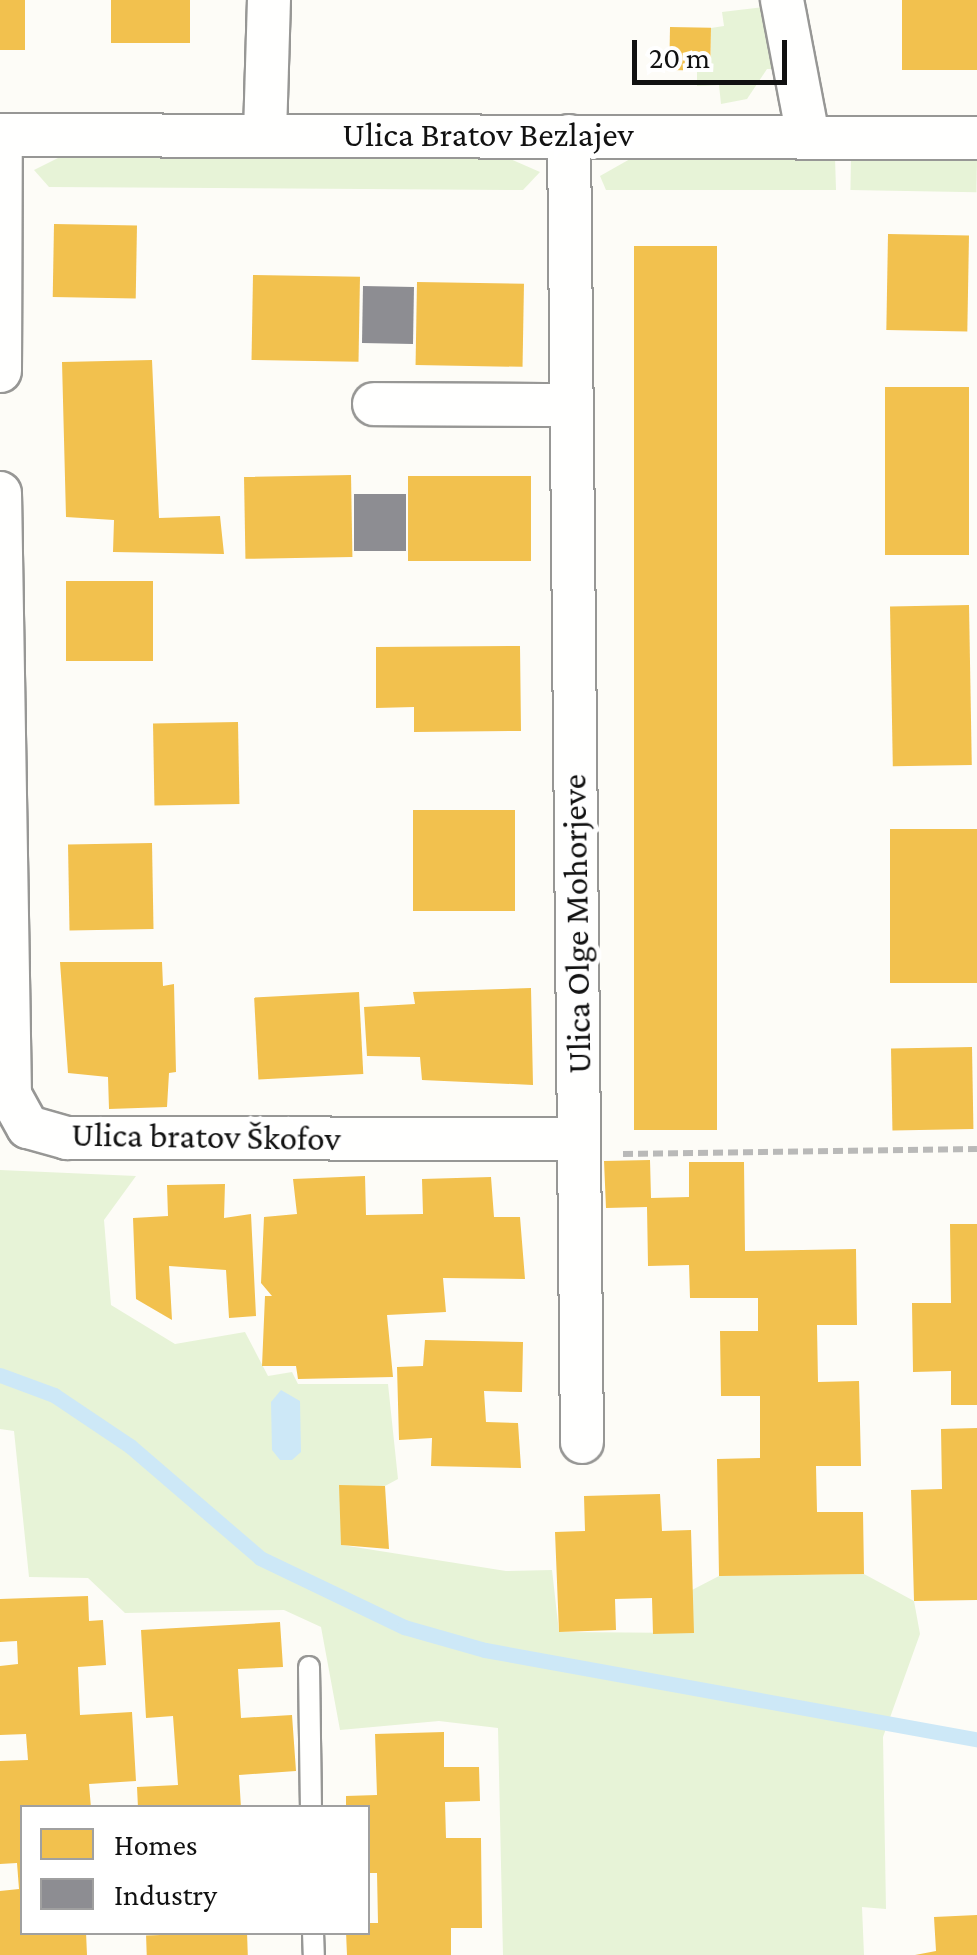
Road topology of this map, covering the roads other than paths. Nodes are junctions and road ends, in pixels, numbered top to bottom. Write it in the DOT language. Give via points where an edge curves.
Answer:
graph roads {
  1 [pos="269,0"];
  2 [pos="782,0"];
  3 [pos="265,134"];
  4 [pos="0,135"];
  5 [pos="569,136"];
  6 [pos="808,136"];
  7 [pos="977,138"];
  8 [pos="0,371"];
  9 [pos="374,404"];
  10 [pos="572,405"];
  11 [pos="0,494"];
  12 [pos="2,690"];
  13 [pos="4,879"];
  14 [pos="579,1147"];
  15 [pos="582,1442"];
  16 [pos="309,1668"];
  17 [pos="312,1805"];
  1 -- 3 [label="street"];
  2 -- 6 [label="street"];
  3 -- 4 [label="street, Ulica Bratov Bezlajev"];
  3 -- 5 [label="street, Ulica Bratov Bezlajev"];
  4 -- 8 [label="street"];
  5 -- 6 [label="street, Ulica Bratov Bezlajev"];
  5 -- 10 [label="street, Ulica Olge Mohorjeve"];
  6 -- 7 [label="street, Ulica Bratov Bezlajev"];
  9 -- 10 [label="street"];
  10 -- 14 [label="street, Ulica Olge Mohorjeve"];
  11 -- 12 [label="street, Ulica bratov Škofov"];
  12 -- 13 [label="street, Ulica bratov Škofov"];
  13 -- 14 [label="street, Ulica bratov Škofov" via="10,1095 28,1127 67,1138"];
  14 -- 15 [label="street, Ulica Olge Mohorjeve"];
  16 -- 17 [label="lane"];
}
